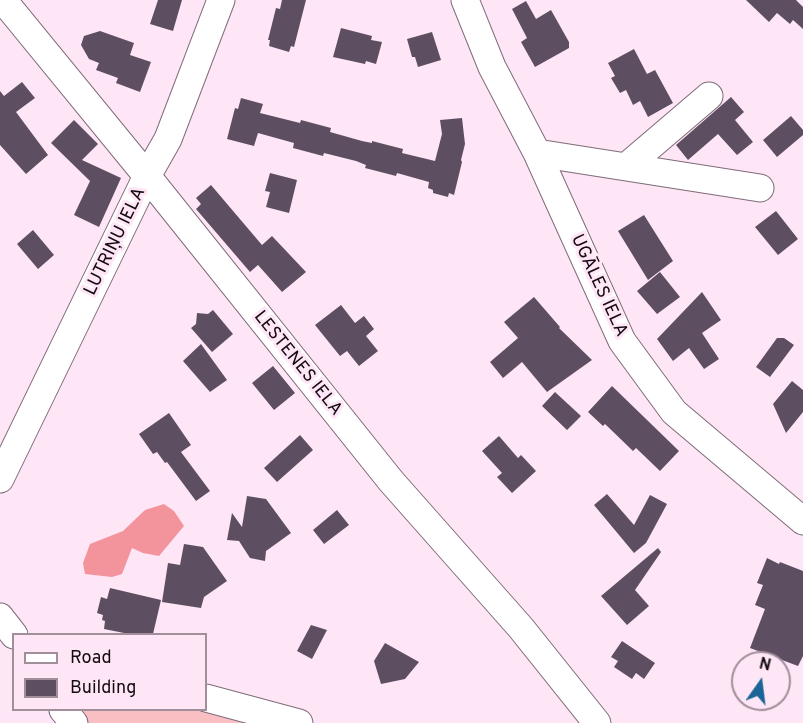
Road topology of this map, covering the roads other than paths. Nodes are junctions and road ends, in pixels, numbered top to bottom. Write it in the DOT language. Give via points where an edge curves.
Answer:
graph roads {
  1 [pos="3,0"];
  2 [pos="221,0"];
  3 [pos="465,0"];
  4 [pos="709,96"];
  5 [pos="537,153"];
  6 [pos="627,166"];
  7 [pos="147,176"];
  8 [pos="760,188"];
  9 [pos="0,479"];
  10 [pos="803,521"];
  11 [pos="0,617"];
  12 [pos="12,633"];
  13 [pos="207,698"];
  14 [pos="64,711"];
  15 [pos="74,723"];
  16 [pos="300,723"];
  17 [pos="597,723"];
  1 -- 7 [label="street, LESTENES IELA"];
  2 -- 7 [label="street, LUTRIŅU IELA" via="168,139"];
  3 -- 5 [label="street, UGĀLES IELA" via="492,67"];
  4 -- 6 [label="street"];
  5 -- 6 [label="street"];
  5 -- 10 [label="street, UGĀLES IELA" via="622,341 674,412"];
  6 -- 8 [label="street"];
  7 -- 9 [label="street, LUTRIŅU IELA"];
  7 -- 17 [label="street, LESTENES IELA" via="391,481 521,628"];
  11 -- 12 [label="street"];
  13 -- 16 [label="street"];
  14 -- 15 [label="street"];
}
